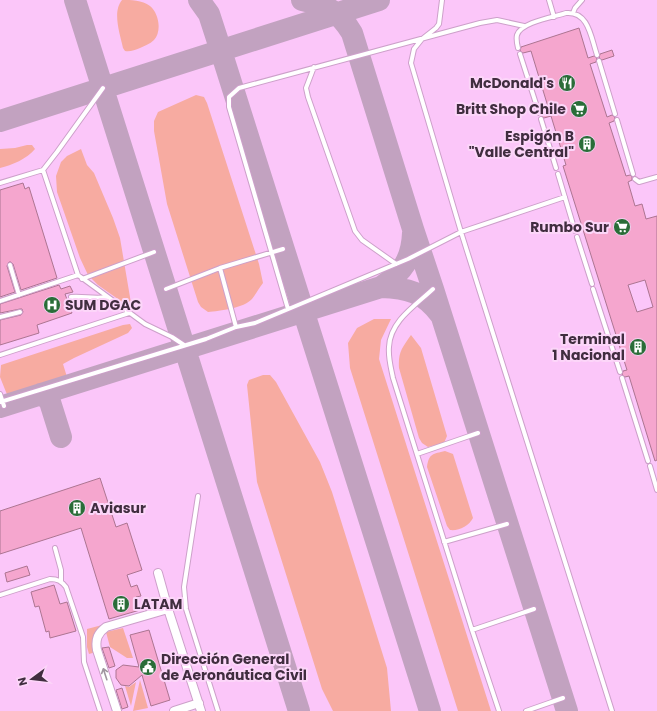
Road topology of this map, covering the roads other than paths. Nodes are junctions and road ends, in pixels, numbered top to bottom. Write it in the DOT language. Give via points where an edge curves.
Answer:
graph roads {
  1 [pos="442,0"];
  2 [pos="549,0"];
  3 [pos="582,0"];
  4 [pos="573,13"];
  5 [pos="554,17"];
  6 [pos="524,26"];
  7 [pos="422,39"];
  8 [pos="518,48"];
  9 [pos="520,54"];
  10 [pos="597,55"];
  11 [pos="599,61"];
  12 [pos="314,68"];
  13 [pos="103,88"];
  14 [pos="539,113"];
  15 [pos="615,114"];
  16 [pos="541,119"];
  17 [pos="617,120"];
  18 [pos="556,168"];
  19 [pos="43,170"];
  20 [pos="558,174"];
  21 [pos="633,174"];
  22 [pos="657,177"];
  23 [pos="635,179"];
  24 [pos="0,183"];
  25 [pos="565,197"];
  26 [pos="576,231"];
  27 [pos="461,232"];
  28 [pos="577,237"];
  29 [pos="283,249"];
  30 [pos="154,252"];
  31 [pos="272,252"];
  32 [pos="396,264"];
  33 [pos="10,266"];
  34 [pos="220,268"];
  35 [pos="78,275"];
  36 [pos="82,279"];
  37 [pos="592,284"];
  38 [pos="166,289"];
  39 [pos="433,289"];
  40 [pos="593,290"];
  41 [pos="18,295"];
  42 [pos="71,297"];
  43 [pos="107,297"];
  44 [pos="0,301"];
  45 [pos="288,309"];
  46 [pos="20,312"];
  47 [pos="129,313"];
  48 [pos="0,317"];
  49 [pos="236,327"];
  50 [pos="184,345"];
  51 [pos="0,356"];
  52 [pos="620,372"];
  53 [pos="622,378"];
  54 [pos="0,394"];
  55 [pos="2,403"];
  56 [pos="478,433"];
  57 [pos="417,454"];
  58 [pos="648,461"];
  59 [pos="650,466"];
  60 [pos="657,490"];
  61 [pos="198,496"];
  62 [pos="507,524"];
  63 [pos="444,542"];
  64 [pos="55,548"];
  65 [pos="158,573"];
  66 [pos="61,581"];
  67 [pos="0,595"];
  68 [pos="168,609"];
  69 [pos="534,609"];
  70 [pos="472,630"];
  71 [pos="563,698"];
  72 [pos="200,709"];
  73 [pos="100,711"];
  74 [pos="117,711"];
  75 [pos="174,711"];
  76 [pos="218,711"];
  77 [pos="499,711"];
  78 [pos="526,711"];
  79 [pos="612,711"];
  1 -- 7 [label="lane" via="439,24"];
  2 -- 5 [label="lane"];
  3 -- 4 [label="lane"];
  4 -- 5 [label="lane"];
  4 -- 10 [label="lane" via="586,22"];
  5 -- 6 [label="lane"];
  6 -- 7 [label="lane" via="496,20 480,22"];
  6 -- 8 [label="lane" via="517,34"];
  7 -- 12 [label="lane"];
  7 -- 27 [label="lane" via="414,49 411,63"];
  9 -- 14 [label="lane"];
  11 -- 15 [label="lane"];
  12 -- 31 [label="lane" via="239,88 229,97 229,107"];
  12 -- 32 [label="lane" via="306,88 308,97 355,231 362,240"];
  13 -- 19 [label="lane"];
  16 -- 18 [label="lane"];
  17 -- 21 [label="lane"];
  19 -- 24 [label="lane"];
  19 -- 35 [label="lane"];
  20 -- 25 [label="lane"];
  22 -- 23 [label="lane" via="639,182"];
  25 -- 26 [label="lane"];
  25 -- 27 [label="lane"];
  27 -- 32 [label="lane"];
  27 -- 79 [label="lane"];
  28 -- 37 [label="lane"];
  29 -- 31 [label="lane"];
  30 -- 36 [label="lane"];
  31 -- 34 [label="lane"];
  31 -- 45 [label="lane"];
  32 -- 45 [label="lane"];
  33 -- 41 [label="lane"];
  34 -- 38 [label="lane"];
  34 -- 49 [label="lane"];
  35 -- 36 [label="lane"];
  35 -- 41 [label="lane"];
  36 -- 43 [label="lane"];
  39 -- 57 [label="lane" via="399,319 389,347 393,378"];
  40 -- 52 [label="lane"];
  41 -- 44 [label="lane"];
  42 -- 43 [label="lane"];
  43 -- 47 [label="lane"];
  45 -- 49 [label="lane" via="255,323"];
  46 -- 48 [label="lane"];
  47 -- 50 [label="lane"];
  47 -- 51 [label="lane"];
  49 -- 50 [label="lane"];
  50 -- 55 [label="lane"];
  53 -- 58 [label="lane"];
  54 -- 55 [label="lane"];
  56 -- 57 [label="lane"];
  57 -- 63 [label="lane"];
  59 -- 60 [label="lane"];
  61 -- 76 [label="lane" via="184,587 186,609"];
  62 -- 63 [label="lane"];
  63 -- 70 [label="lane"];
  64 -- 66 [label="lane"];
  65 -- 68 [label="street"];
  66 -- 67 [label="lane" via="50,578"];
  66 -- 73 [label="lane" via="66,587 83,637 84,662"];
  68 -- 72 [label="street"];
  74 -- 68 [label="street, one-way" via="97,650 99,632 106,627"];
  69 -- 70 [label="lane"];
  70 -- 77 [label="lane"];
  71 -- 78 [label="lane"];
  72 -- 75 [label="street"];
}
